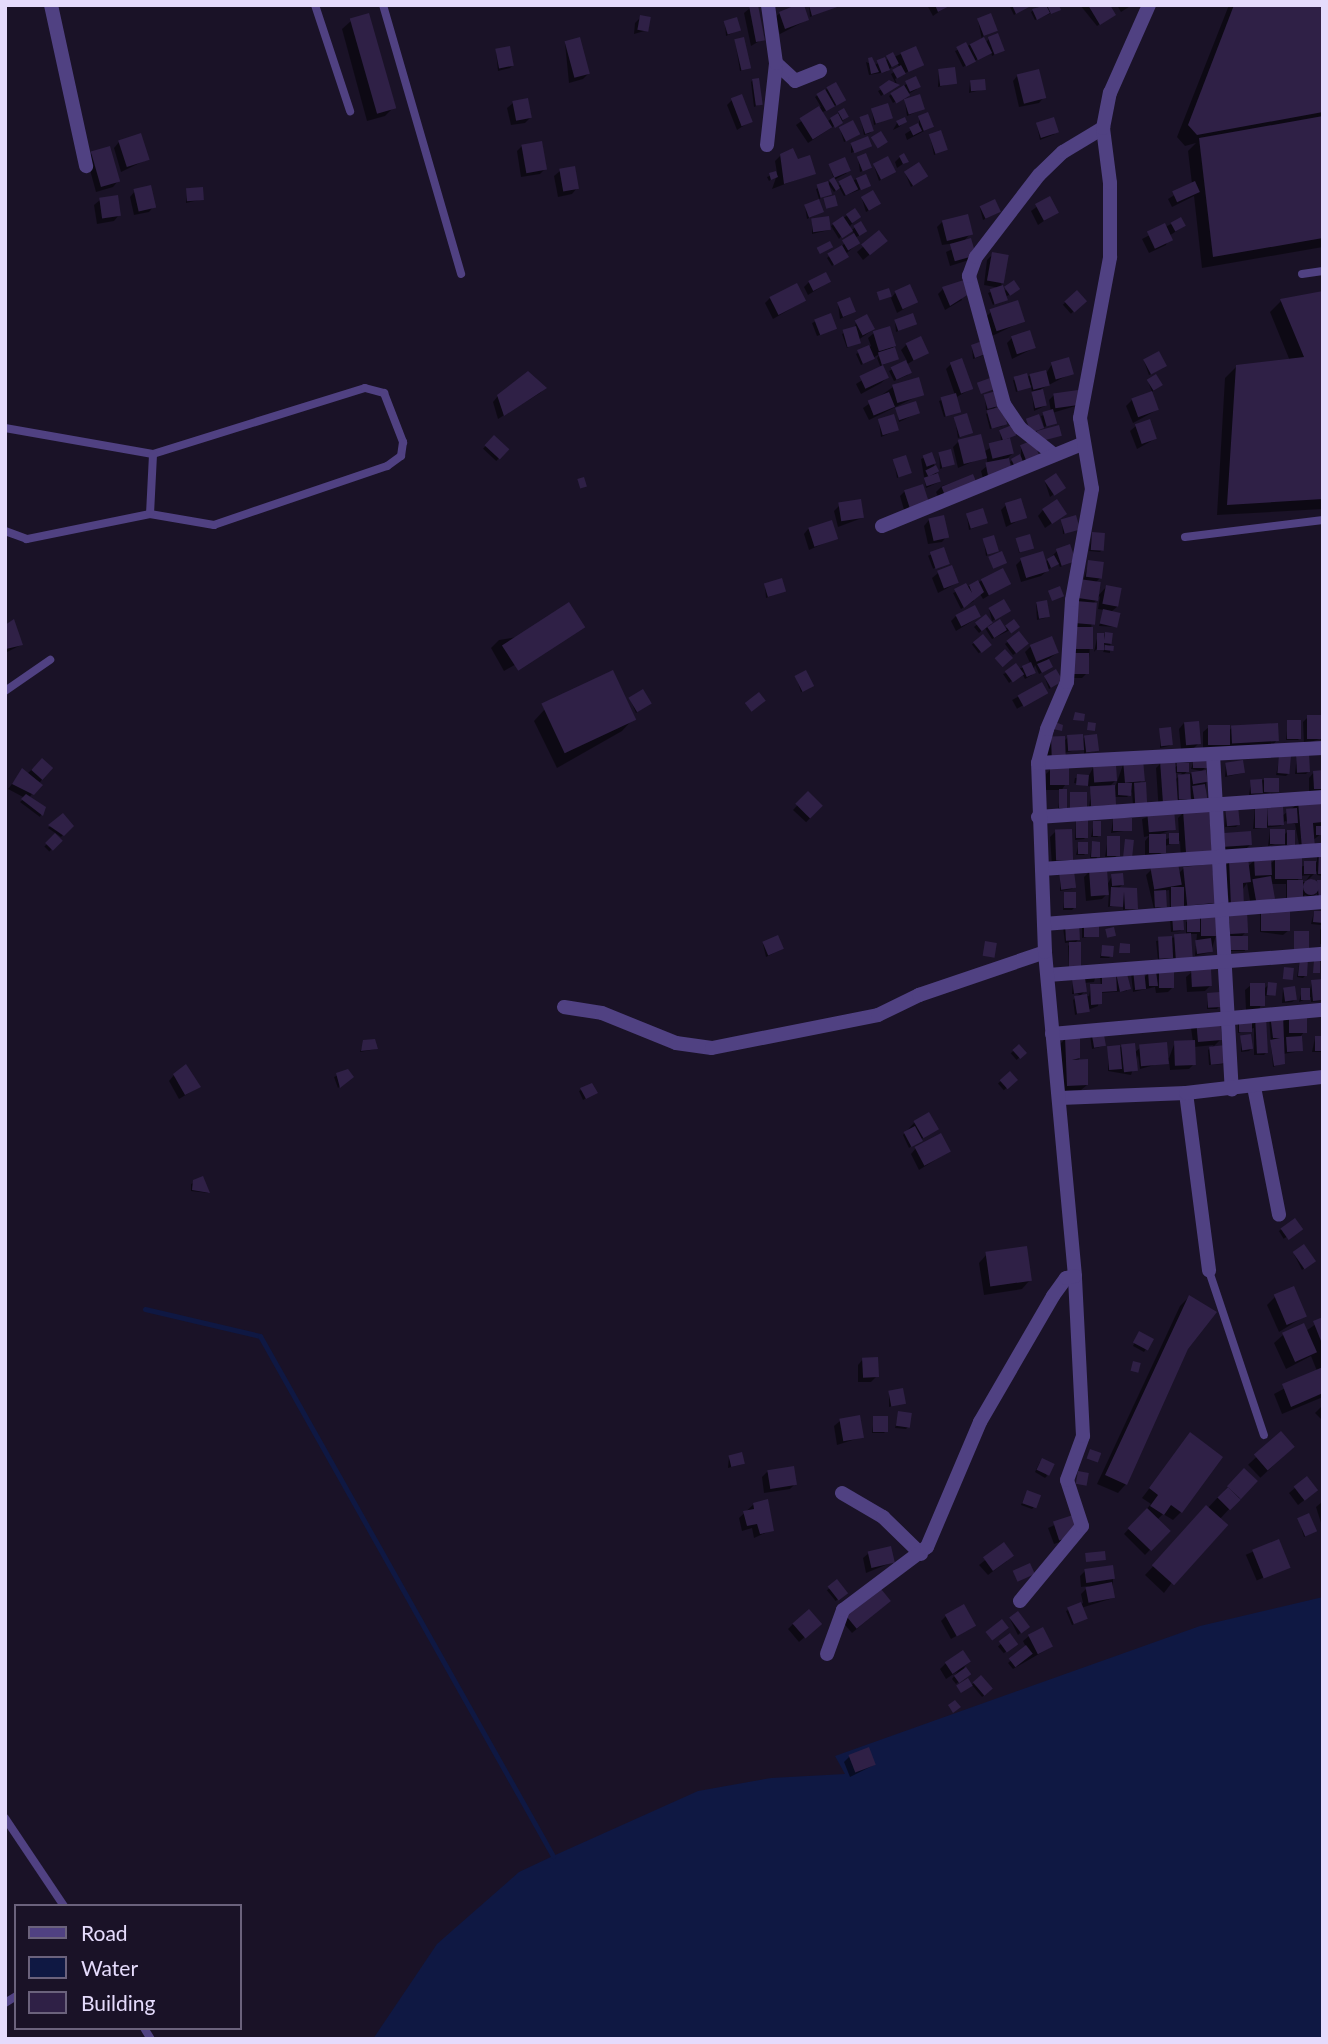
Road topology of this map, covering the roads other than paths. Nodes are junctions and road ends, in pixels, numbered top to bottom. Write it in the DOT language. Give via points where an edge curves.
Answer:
graph roads {
  1 [pos="51,5"];
  2 [pos="315,5"];
  3 [pos="383,5"];
  4 [pos="768,5"];
  5 [pos="1149,5"];
  6 [pos="776,63"];
  7 [pos="820,71"];
  8 [pos="350,111"];
  9 [pos="1102,128"];
  10 [pos="767,145"];
  11 [pos="86,166"];
  12 [pos="1323,271"];
  13 [pos="461,274"];
  14 [pos="1303,274"];
  15 [pos="5,428"];
  16 [pos="1082,444"];
  17 [pos="153,454"];
  18 [pos="1054,454"];
  19 [pos="150,514"];
  20 [pos="1323,520"];
  21 [pos="882,526"];
  22 [pos="5,531"];
  23 [pos="1185,537"];
  24 [pos="50,660"];
  25 [pos="5,691"];
  26 [pos="1323,748"];
  27 [pos="1213,754"];
  28 [pos="1038,763"];
  29 [pos="1323,797"];
  30 [pos="1213,805"];
  31 [pos="1038,817"];
  32 [pos="1323,850"];
  33 [pos="1217,859"];
  34 [pos="1042,869"];
  35 [pos="1323,902"];
  36 [pos="1220,911"];
  37 [pos="1044,924"];
  38 [pos="1045,952"];
  39 [pos="1323,954"];
  40 [pos="1222,962"];
  41 [pos="1048,975"];
  42 [pos="564,1007"];
  43 [pos="1323,1010"];
  44 [pos="1227,1015"];
  45 [pos="1052,1034"];
  46 [pos="1323,1077"];
  47 [pos="1254,1087"];
  48 [pos="1232,1089"];
  49 [pos="1186,1093"];
  50 [pos="1060,1098"];
  51 [pos="1279,1215"];
  52 [pos="1209,1271"];
  53 [pos="1075,1276"];
  54 [pos="1264,1435"];
  55 [pos="842,1493"];
  56 [pos="922,1554"];
  57 [pos="1020,1601"];
  58 [pos="827,1654"];
  59 [pos="6,1822"];
  60 [pos="63,1904"];
  1 -- 11 [label="street"];
  2 -- 8 [label="lane"];
  3 -- 13 [label="lane"];
  4 -- 6 [label="street"];
  5 -- 9 [label="street" via="1110,93"];
  6 -- 7 [label="street" via="795,81"];
  6 -- 10 [label="street"];
  9 -- 16 [label="street" via="1110,183 1110,257 1081,397"];
  9 -- 18 [label="street" via="1063,152 1039,175 976,257 970,275 1004,404 1020,428"];
  12 -- 14 [label="lane"];
  15 -- 17 [label="lane"];
  16 -- 18 [label="street"];
  16 -- 28 [label="street" via="1091,489 1072,600 1069,673"];
  17 -- 19 [label="lane"];
  17 -- 19 [label="lane" via="365,388 384,393 403,442 401,456 387,466 214,525"];
  18 -- 21 [label="street"];
  19 -- 22 [label="lane" via="27,540"];
  20 -- 23 [label="lane"];
  24 -- 25 [label="lane"];
  26 -- 27 [label="street"];
  27 -- 28 [label="street"];
  27 -- 30 [label="street"];
  28 -- 31 [label="street"];
  29 -- 30 [label="street"];
  30 -- 31 [label="street"];
  30 -- 33 [label="street"];
  31 -- 34 [label="street"];
  32 -- 33 [label="street"];
  33 -- 34 [label="street"];
  33 -- 36 [label="street"];
  34 -- 37 [label="street"];
  35 -- 36 [label="street"];
  36 -- 37 [label="street"];
  36 -- 40 [label="street"];
  37 -- 38 [label="street"];
  38 -- 41 [label="street"];
  38 -- 42 [label="street" via="878,1015 712,1048 676,1043 602,1013"];
  39 -- 40 [label="street"];
  40 -- 41 [label="street"];
  40 -- 44 [label="street"];
  41 -- 45 [label="street"];
  43 -- 44 [label="street"];
  44 -- 45 [label="street"];
  44 -- 48 [label="street"];
  45 -- 50 [label="street"];
  46 -- 47 [label="street"];
  47 -- 48 [label="street"];
  47 -- 51 [label="street"];
  48 -- 49 [label="street"];
  49 -- 50 [label="street"];
  49 -- 52 [label="street"];
  50 -- 53 [label="street"];
  52 -- 54 [label="lane"];
  53 -- 56 [label="street" via="1066,1278 1053,1296 980,1422"];
  53 -- 57 [label="street" via="1083,1436 1067,1480 1082,1526"];
  55 -- 56 [label="street" via="883,1517"];
  56 -- 58 [label="street" via="843,1610"];
  59 -- 60 [label="lane"];
}
